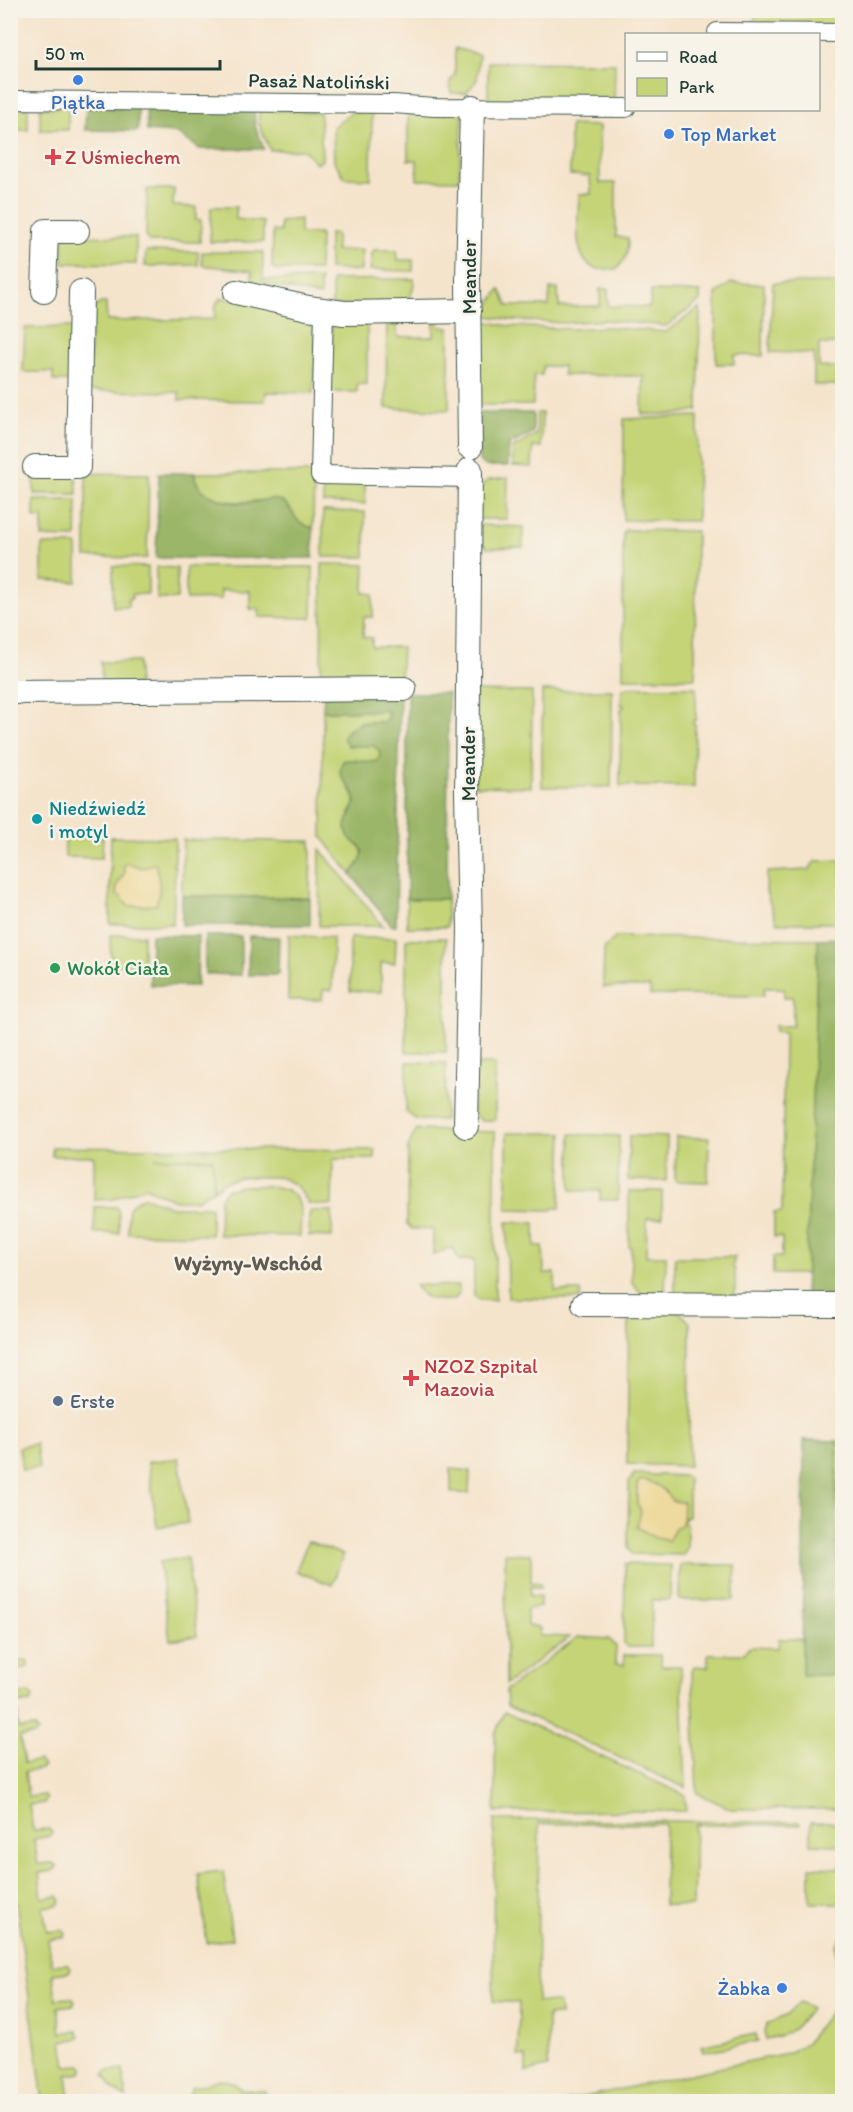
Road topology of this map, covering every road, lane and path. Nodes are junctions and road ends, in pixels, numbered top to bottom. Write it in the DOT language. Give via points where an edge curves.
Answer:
graph roads {
  1 [pos="717,33"];
  2 [pos="843,33"];
  3 [pos="10,100"];
  4 [pos="472,107"];
  5 [pos="625,108"];
  6 [pos="77,231"];
  7 [pos="44,291"];
  8 [pos="81,292"];
  9 [pos="236,292"];
  10 [pos="324,311"];
  11 [pos="469,311"];
  12 [pos="470,465"];
  13 [pos="34,467"];
  14 [pos="404,689"];
  15 [pos="10,692"];
  16 [pos="466,1126"];
  17 [pos="584,1304"];
  18 [pos="843,1305"];
  1 -- 2 [label="street"];
  3 -- 4 [label="street, Pasaż Natoliński"];
  4 -- 5 [label="street, Pasaż Natoliński"];
  4 -- 11 [label="street, Meander"];
  6 -- 7 [label="street" via="46,231"];
  8 -- 13 [label="street" via="78,467"];
  9 -- 10 [label="street"];
  10 -- 11 [label="street"];
  10 -- 12 [label="street" via="320,475"];
  11 -- 12 [label="street, Meander"];
  12 -- 16 [label="street, Meander"];
  14 -- 15 [label="street"];
  17 -- 18 [label="street"];
}
